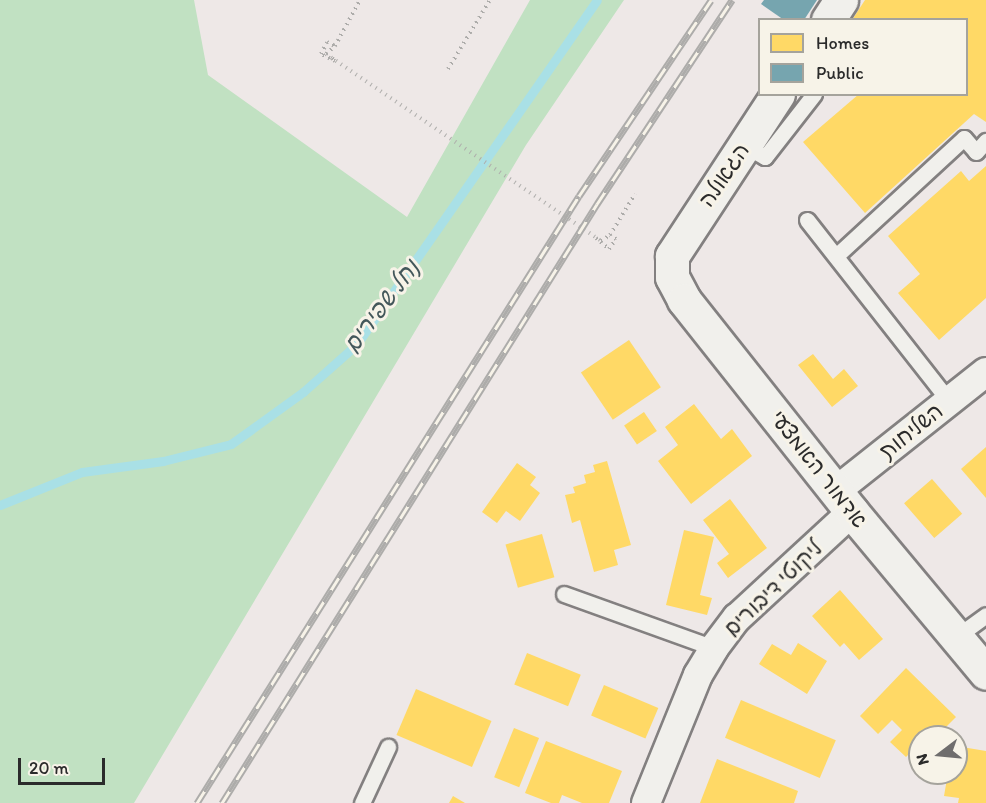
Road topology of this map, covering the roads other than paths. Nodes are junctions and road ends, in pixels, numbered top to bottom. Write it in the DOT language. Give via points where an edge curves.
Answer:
graph roads {
  1 [pos="841,0"];
  2 [pos="829,18"];
  3 [pos="777,96"];
  4 [pos="812,96"];
  5 [pos="986,141"];
  6 [pos="744,145"];
  7 [pos="807,220"];
  8 [pos="672,256"];
  9 [pos="836,256"];
  10 [pos="986,372"];
  11 [pos="949,401"];
  12 [pos="844,501"];
  13 [pos="564,594"];
  14 [pos="986,615"];
  15 [pos="956,637"];
  16 [pos="714,648"];
  17 [pos="986,673"];
  18 [pos="388,747"];
  19 [pos="362,803"];
  20 [pos="646,803"];
  1 -- 2 [label="main road"];
  3 -- 6 [label="main road, הגאולה"];
  4 -- 6 [label="lane" via="765,157"];
  5 -- 9 [label="lane" via="976,152 964,138"];
  6 -- 8 [label="main road, הגאולה"];
  7 -- 9 [label="lane"];
  8 -- 12 [label="main road, אדמור האמצעי" via="672,277 684,300"];
  9 -- 11 [label="lane"];
  10 -- 11 [label="street, השליחות"];
  11 -- 12 [label="street, השליחות"];
  12 -- 15 [label="main road, אדמור האמצעי"];
  12 -- 16 [label="street, ליקוטי דיבורים"];
  13 -- 16 [label="lane"];
  14 -- 15 [label="lane"];
  15 -- 17 [label="main road, אדמור האמצעי"];
  16 -- 20 [label="street, ליקוטי דיבורים" via="698,675"];
  18 -- 19 [label="lane"];
}
